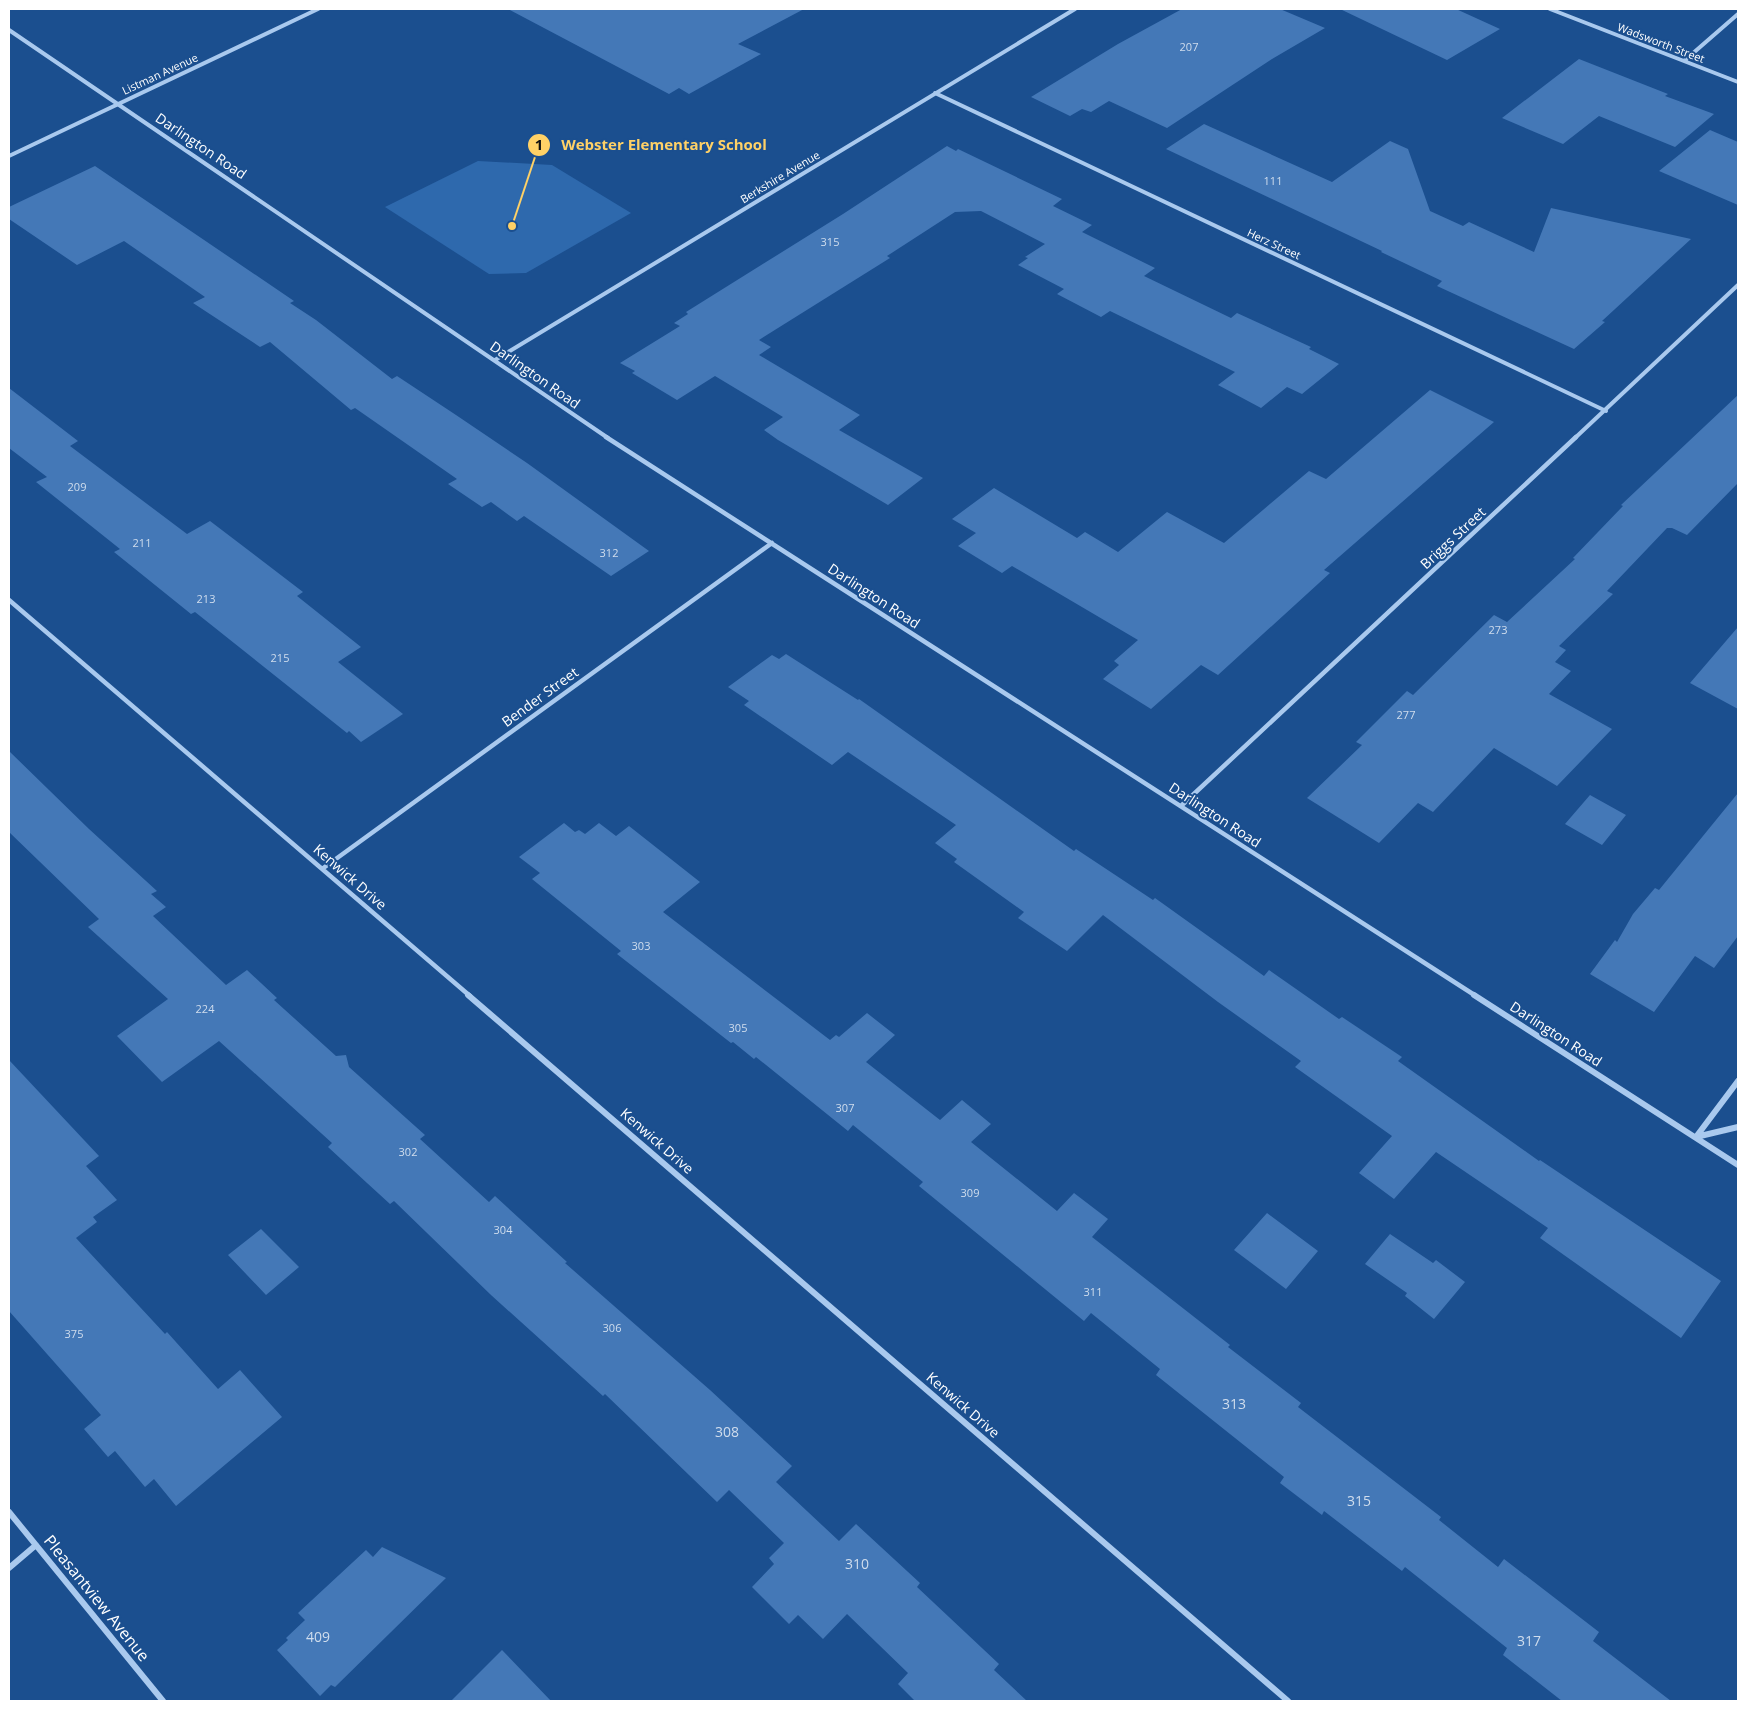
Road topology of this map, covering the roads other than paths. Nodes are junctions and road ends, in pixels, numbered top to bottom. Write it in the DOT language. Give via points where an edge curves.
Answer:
graph roads {
  1 [pos="318,9"];
  2 [pos="1075,9"];
  3 [pos="1550,9"];
  4 [pos="1738,14"];
  5 [pos="9,30"];
  6 [pos="1684,61"];
  7 [pos="1738,82"];
  8 [pos="935,93"];
  9 [pos="119,103"];
  10 [pos="9,156"];
  11 [pos="1738,285"];
  12 [pos="495,360"];
  13 [pos="1606,411"];
  14 [pos="772,543"];
  15 [pos="9,600"];
  16 [pos="1181,806"];
  17 [pos="322,869"];
  18 [pos="1738,1081"];
  19 [pos="1738,1127"];
  20 [pos="1696,1137"];
  21 [pos="1738,1165"];
  22 [pos="9,1512"];
  23 [pos="36,1545"];
  24 [pos="9,1568"];
  25 [pos="163,1701"];
  26 [pos="1288,1701"];
  1 -- 9 [label="street, Listman Avenue"];
  2 -- 8 [label="street, Berkshire Avenue"];
  3 -- 6 [label="street, Wadsworth Street"];
  4 -- 6 [label="street"];
  5 -- 9 [label="street, Darlington Road"];
  6 -- 7 [label="street, Wadsworth Street"];
  8 -- 12 [label="street, Berkshire Avenue"];
  8 -- 13 [label="street, Herz Street"];
  9 -- 10 [label="street, Listman Avenue"];
  9 -- 12 [label="street, Darlington Road"];
  11 -- 13 [label="street, Briggs Street"];
  12 -- 14 [label="street, Darlington Road" via="590,426"];
  13 -- 16 [label="street, Briggs Street"];
  14 -- 16 [label="street, Darlington Road"];
  14 -- 17 [label="street, Bender Street"];
  15 -- 17 [label="street, Kenwick Drive"];
  16 -- 20 [label="street, Darlington Road"];
  17 -- 26 [label="street, Kenwick Drive"];
  18 -- 20 [label="street"];
  19 -- 20 [label="street"];
  20 -- 21 [label="street, Darlington Road"];
  22 -- 23 [label="street, Pleasantview Avenue"];
  23 -- 24 [label="street"];
  23 -- 25 [label="street, Pleasantview Avenue"];
}
